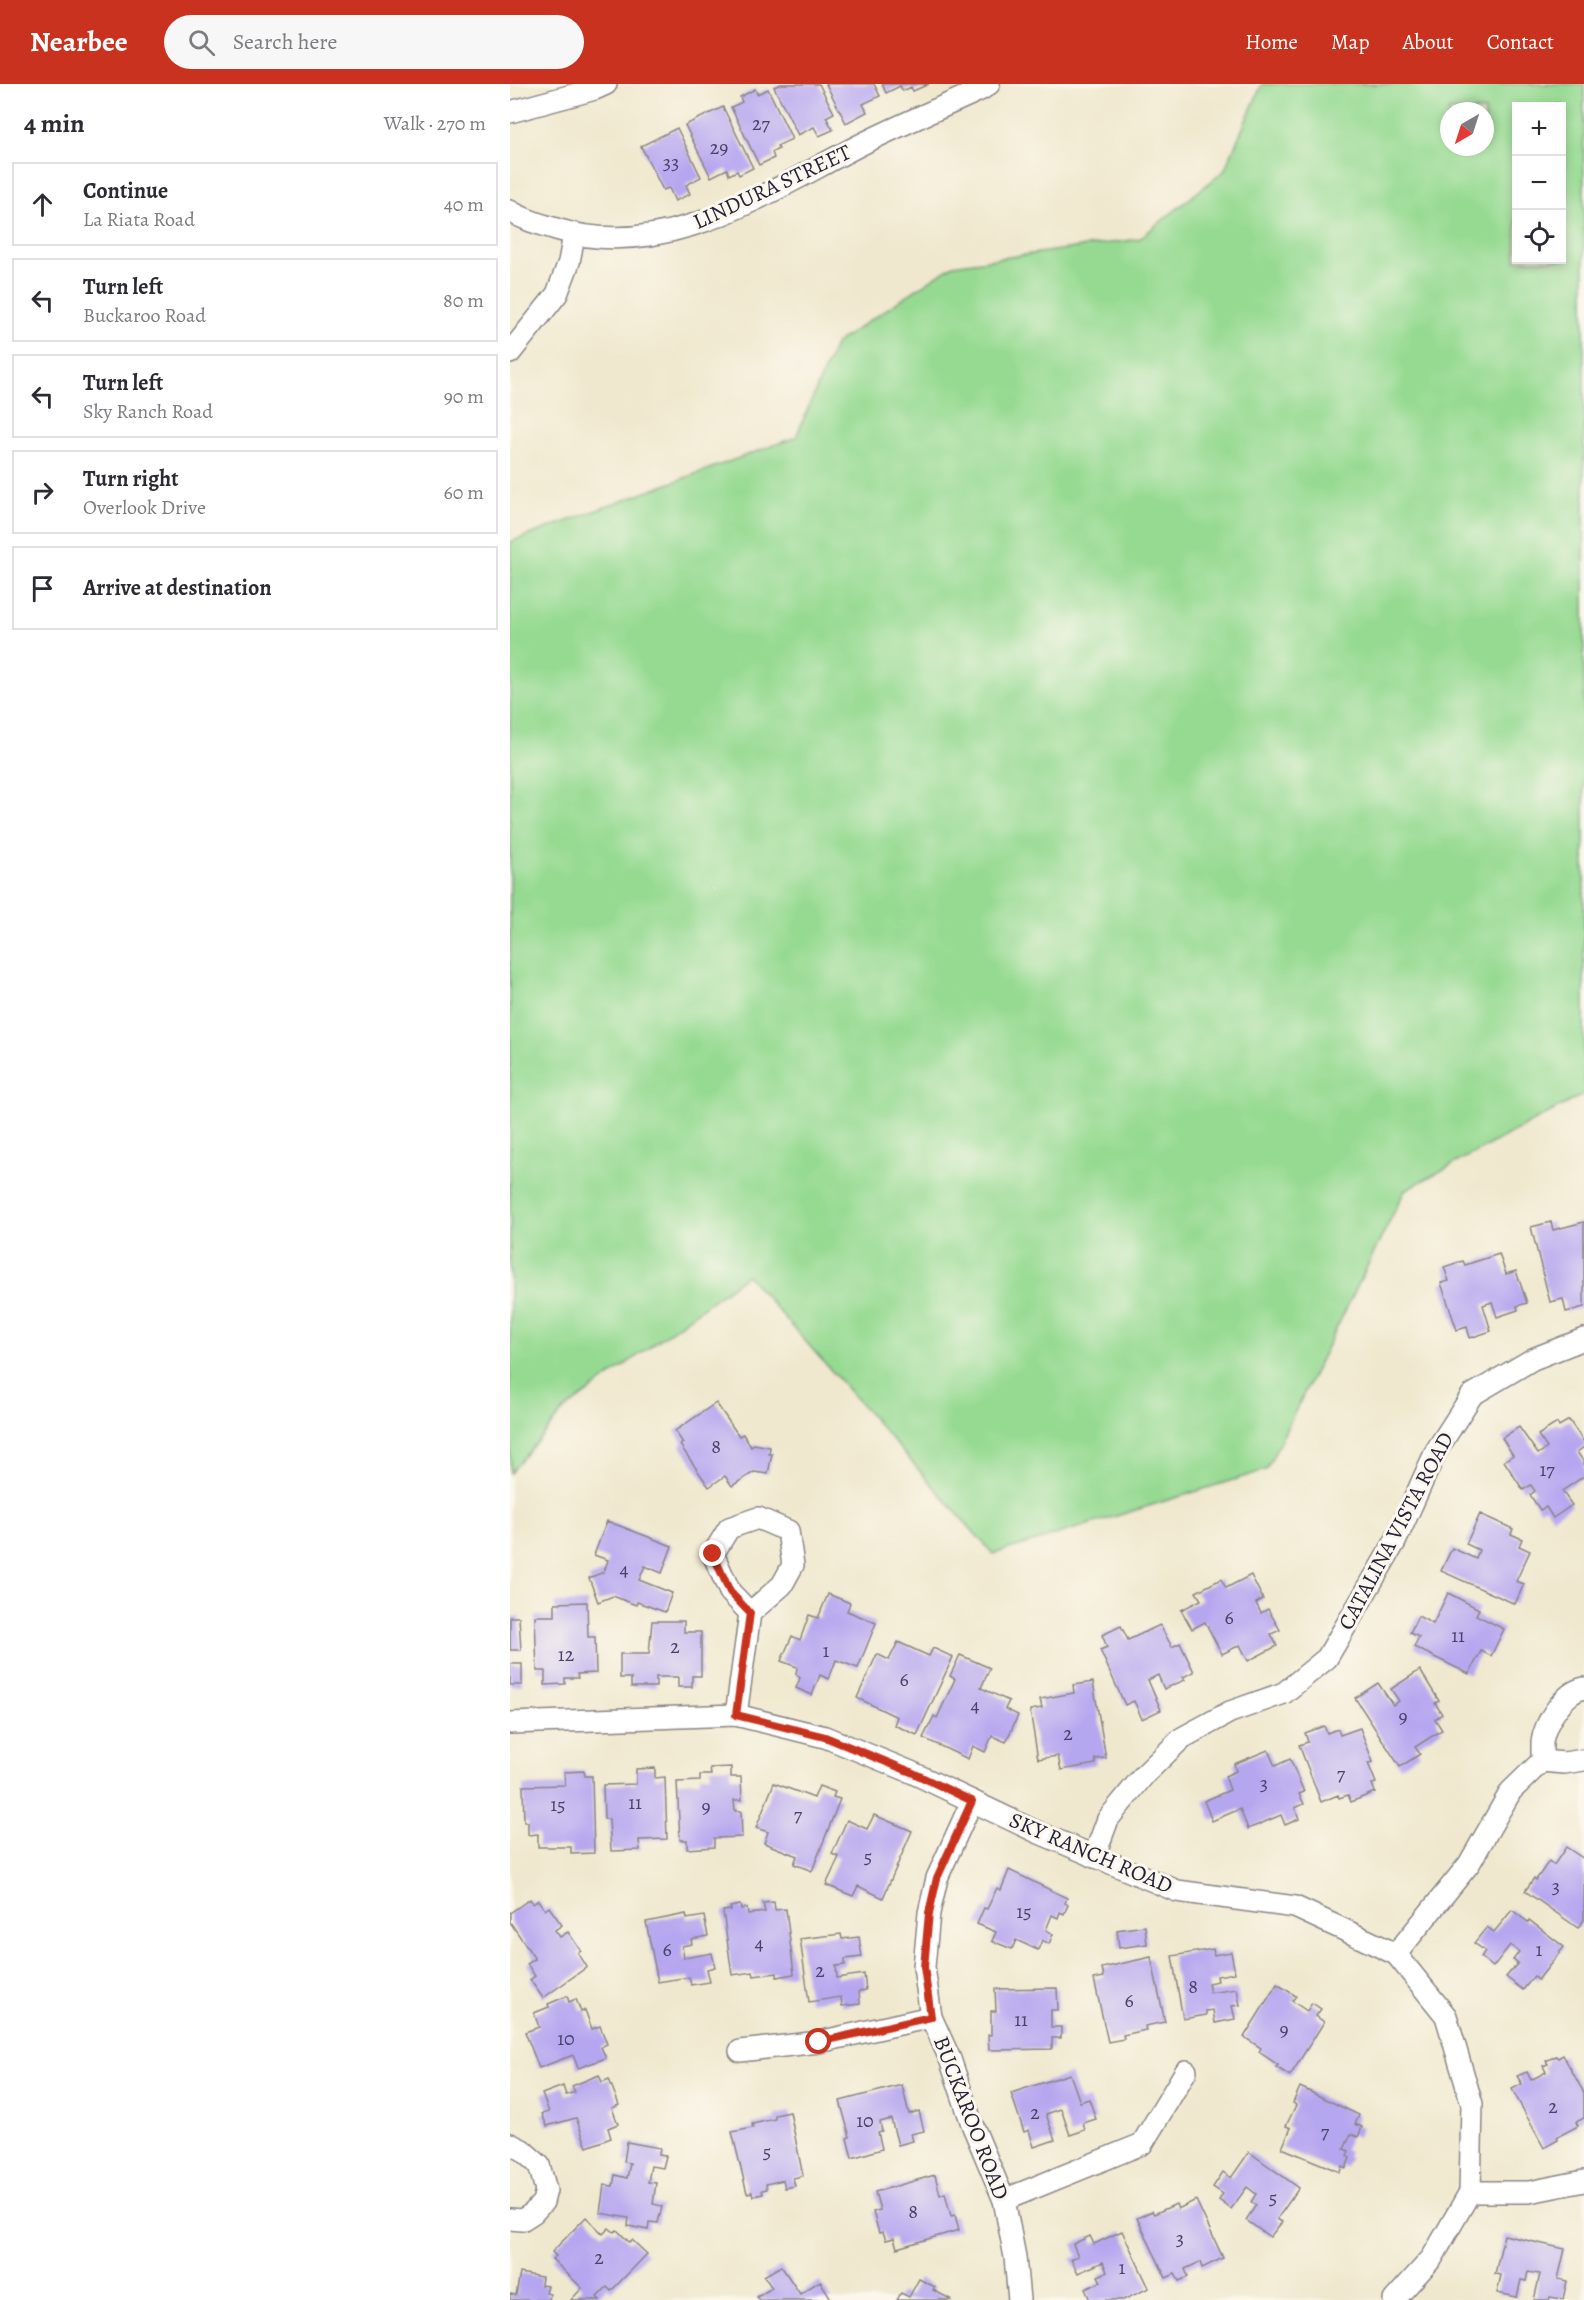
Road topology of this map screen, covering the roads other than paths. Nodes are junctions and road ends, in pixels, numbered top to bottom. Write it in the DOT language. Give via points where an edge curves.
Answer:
graph roads {
  1 [pos="606,84"];
  2 [pos="989,84"];
  3 [pos="510,112"];
  4 [pos="510,211"];
  5 [pos="574,235"];
  6 [pos="510,353"];
  7 [pos="1584,1339"];
  8 [pos="750,1613"];
  9 [pos="1584,1688"];
  10 [pos="736,1715"];
  11 [pos="510,1723"];
  12 [pos="1584,1760"];
  13 [pos="1542,1761"];
  14 [pos="972,1801"];
  15 [pos="1094,1857"];
  16 [pos="1396,1954"];
  17 [pos="931,2017"];
  18 [pos="740,2051"];
  19 [pos="1186,2071"];
  20 [pos="510,2144"];
  21 [pos="1584,2181"];
  22 [pos="1470,2192"];
  23 [pos="1004,2200"];
  24 [pos="510,2219"];
  25 [pos="1019,2300"];
  26 [pos="1394,2300"];
  1 -- 3 [label="street"];
  2 -- 5 [label="street, LINDURA STREET" via="725,214 679,230 630,239"];
  4 -- 5 [label="street, LINDURA STREET"];
  5 -- 6 [label="street" via="557,294"];
  7 -- 15 [label="street, CATALINA VISTA ROAD" via="1533,1359 1472,1395 1436,1451 1395,1542 1327,1658 1284,1693 1230,1712 1182,1738 1144,1774 1108,1819"];
  8 -- 8 [label="street" via="730,1592 713,1554 729,1528 758,1518 788,1531 793,1564 782,1585"];
  8 -- 10 [label="street"];
  9 -- 13 [label="street" via="1563,1701 1552,1717 1542,1739"];
  10 -- 11 [label="street, SKY RANCH ROAD"];
  10 -- 14 [label="street, SKY RANCH ROAD" via="825,1737"];
  12 -- 13 [label="street"];
  13 -- 16 [label="street" via="1511,1791 1469,1864"];
  14 -- 15 [label="street, SKY RANCH ROAD"];
  14 -- 17 [label="street, BUCKAROO ROAD" via="937,1878 929,1913 924,1967"];
  15 -- 16 [label="street, SKY RANCH ROAD" via="1177,1891 1294,1907"];
  16 -- 22 [label="street, SKY RANCH ROAD" via="1446,2016 1472,2104"];
  17 -- 18 [label="street" via="819,2042"];
  17 -- 23 [label="street, BUCKAROO ROAD"];
  19 -- 23 [label="street" via="1142,2144"];
  20 -- 24 [label="street" via="539,2165 546,2190 543,2202 533,2213 522,2220"];
  21 -- 22 [label="street" via="1528,2192"];
  22 -- 26 [label="street, SKY RANCH ROAD" via="1432,2258"];
  23 -- 25 [label="street, BUCKAROO ROAD"];
}
